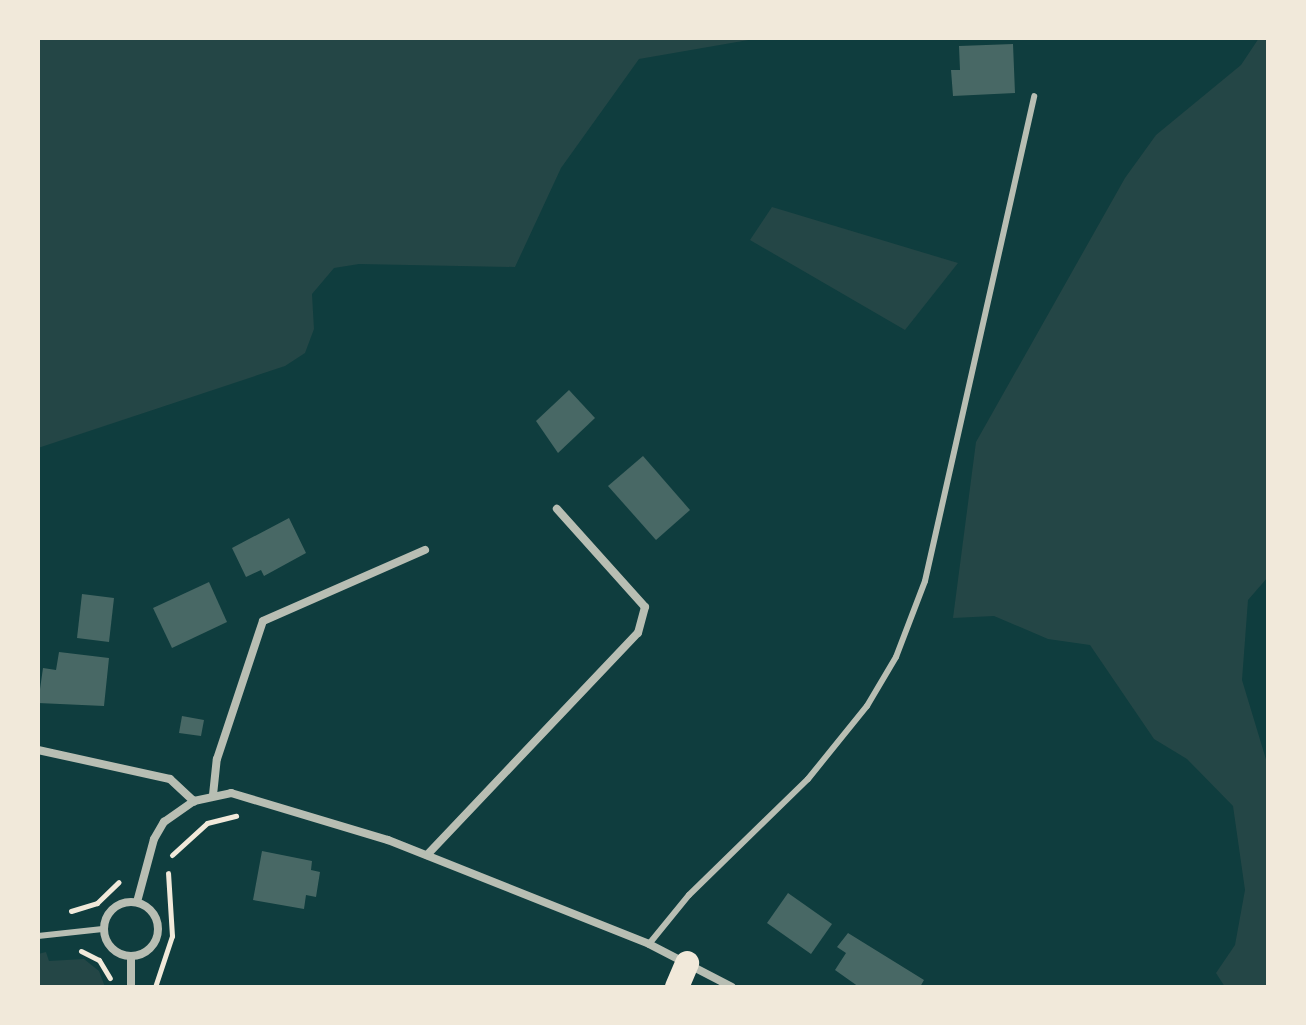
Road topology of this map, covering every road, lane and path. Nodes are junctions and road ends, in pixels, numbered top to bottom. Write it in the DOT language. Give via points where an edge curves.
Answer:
graph roads {
  1 [pos="1034,96"];
  2 [pos="557,509"];
  3 [pos="425,550"];
  4 [pos="38,750"];
  5 [pos="213,795"];
  6 [pos="194,801"];
  7 [pos="282,807"];
  8 [pos="427,855"];
  9 [pos="137,902"];
  10 [pos="103,929"];
  11 [pos="38,936"];
  12 [pos="649,944"];
  13 [pos="131,956"];
  14 [pos="687,963"];
  15 [pos="131,987"];
  16 [pos="155,987"];
  17 [pos="677,987"];
  18 [pos="732,987"];
  1 -- 12 [label="lane" via="925,581 896,657 867,706 808,779 689,895"];
  2 -- 8 [label="street" via="645,607 638,633"];
  3 -- 5 [label="street" via="263,621 217,759"];
  4 -- 6 [label="street" via="170,779"];
  5 -- 6 [label="street"];
  5 -- 7 [label="street" via="231,793"];
  6 -- 9 [label="street" via="164,822 154,839"];
  7 -- 8 [label="street"];
  7 -- 16 [label="path" via="276,824 238,815 180,843 168,867 172,936"];
  8 -- 12 [label="street"];
  9 -- 10 [label="street" via="113,907"];
  9 -- 13 [label="street" via="152,911 158,927 154,944"];
  10 -- 11 [label="lane"];
  10 -- 13 [label="street" via="109,945"];
  12 -- 14 [label="street"];
  13 -- 15 [label="street"];
  14 -- 17 [label="highway"];
  14 -- 18 [label="street"];
}
